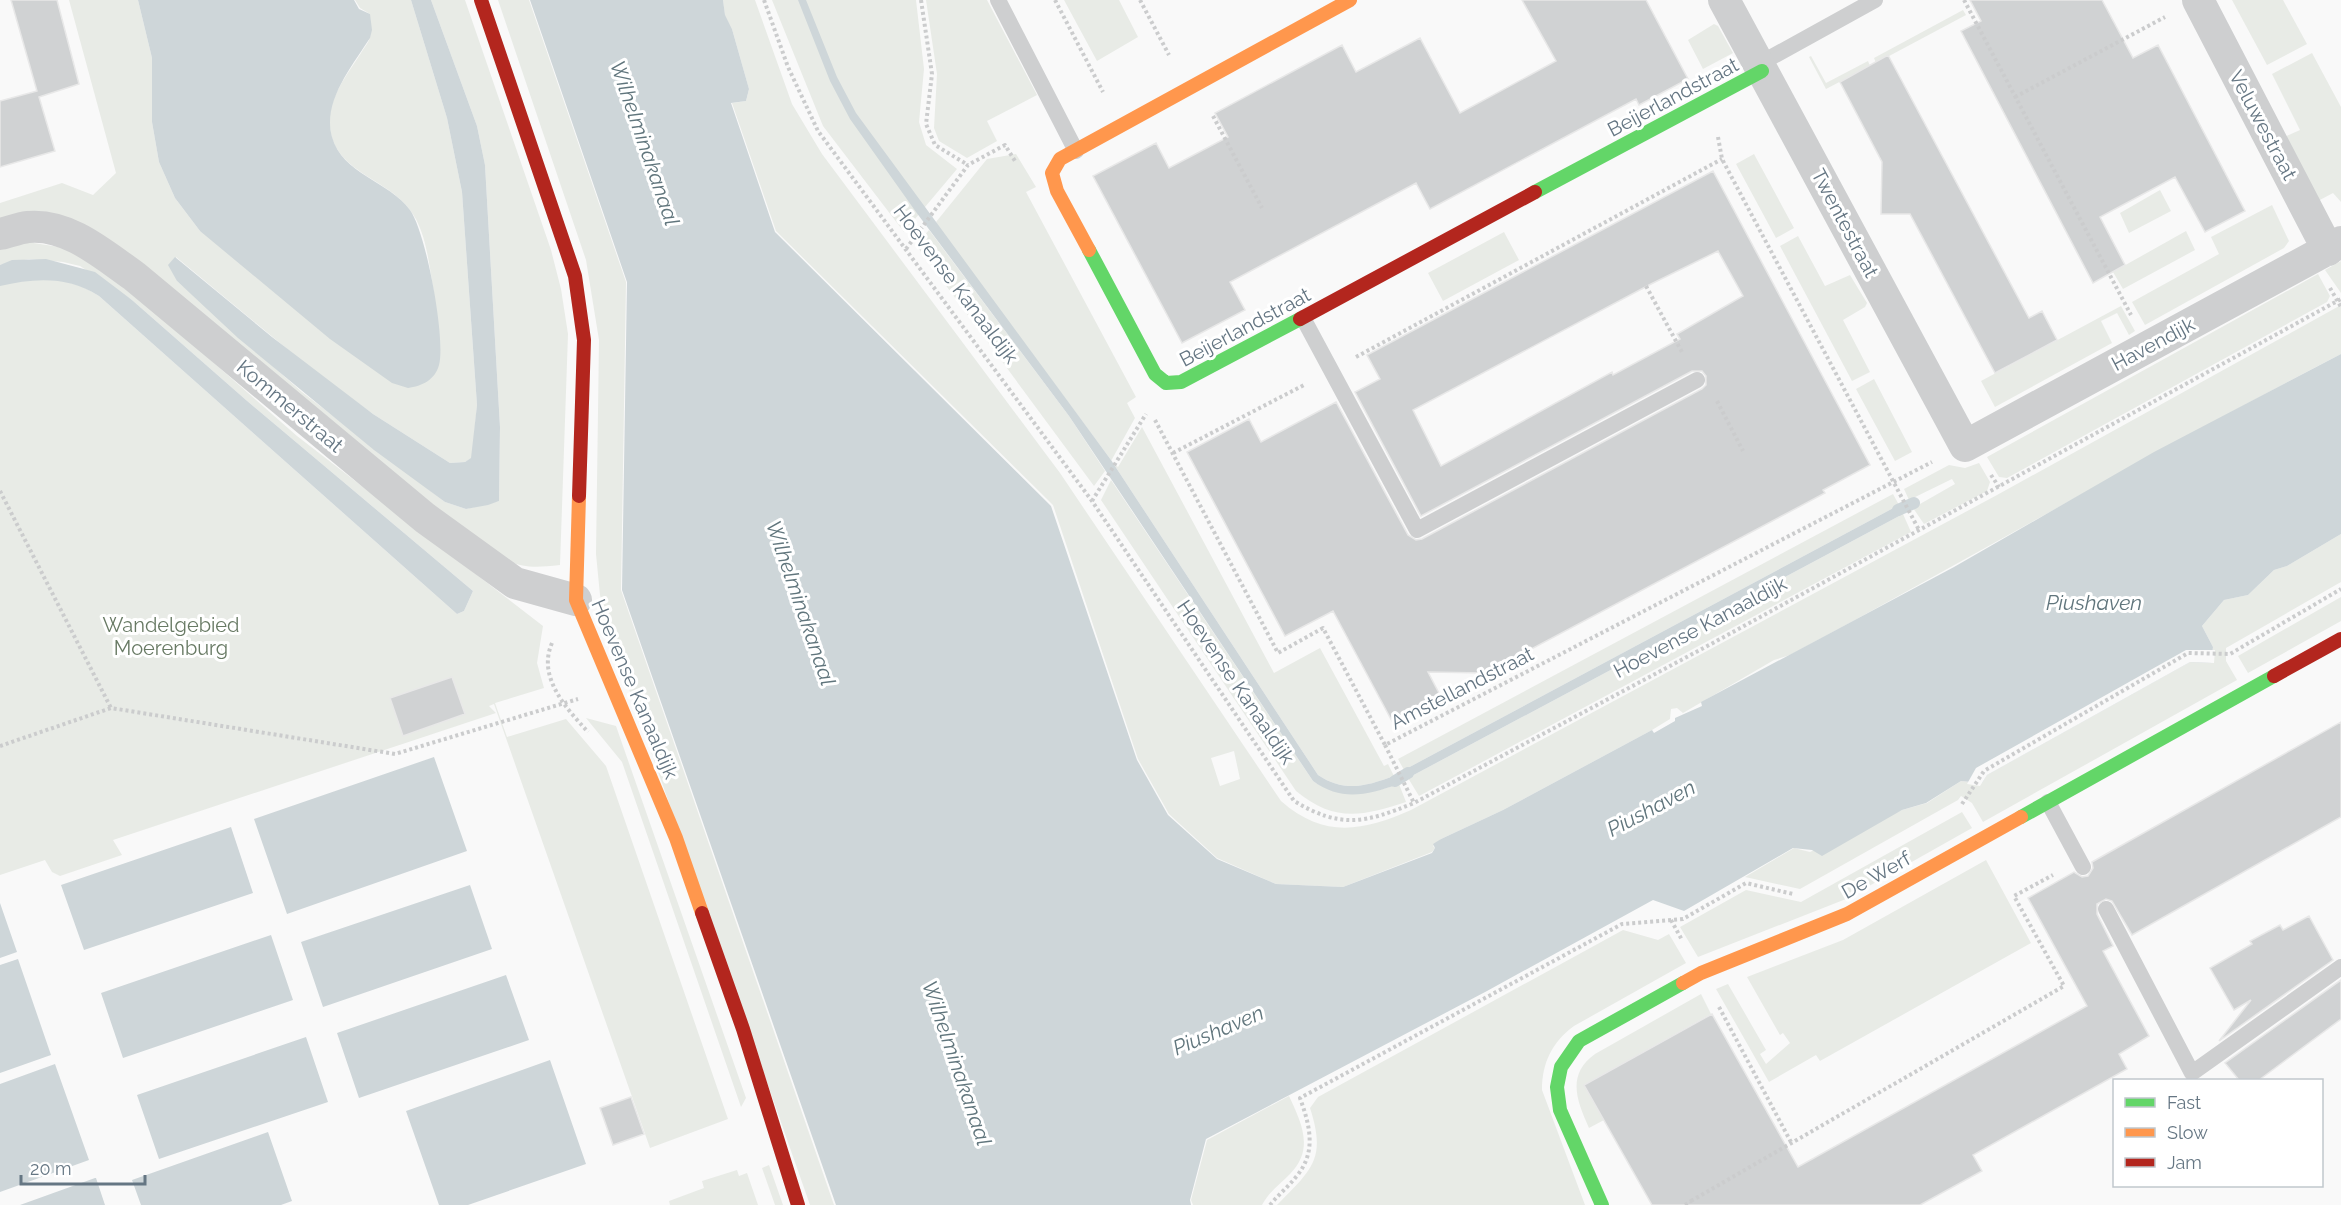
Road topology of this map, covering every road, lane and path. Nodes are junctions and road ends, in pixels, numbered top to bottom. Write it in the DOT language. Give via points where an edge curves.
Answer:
graph roads {
  1 [pos="481,0"];
  2 [pos="764,0"];
  3 [pos="921,0"];
  4 [pos="998,0"];
  5 [pos="1055,0"];
  6 [pos="1140,0"];
  7 [pos="1724,0"];
  8 [pos="1875,0"];
  9 [pos="1964,0"];
  10 [pos="2198,0"];
  11 [pos="1343,2"];
  12 [pos="2167,16"];
  13 [pos="1760,67"];
  14 [pos="1192,88"];
  15 [pos="2015,97"];
  16 [pos="1712,98"];
  17 [pos="1121,126"];
  18 [pos="1076,151"];
  19 [pos="1722,159"];
  20 [pos="968,165"];
  21 [pos="1052,173"];
  22 [pos="1262,208"];
  23 [pos="0,234"];
  24 [pos="2334,246"];
  25 [pos="906,249"];
  26 [pos="2341,299"];
  27 [pos="1303,318"];
  28 [pos="2148,347"];
  29 [pos="1331,370"];
  30 [pos="1697,380"];
  31 [pos="1965,446"];
  32 [pos="1173,453"];
  33 [pos="1894,480"];
  34 [pos="0,491"];
  35 [pos="1092,501"];
  36 [pos="1919,530"];
  37 [pos="2341,589"];
  38 [pos="576,600"];
  39 [pos="2341,639"];
  40 [pos="564,704"];
  41 [pos="111,708"];
  42 [pos="1384,745"];
  43 [pos="0,746"];
  44 [pos="2048,802"];
  45 [pos="1414,803"];
  46 [pos="1954,809"];
  47 [pos="2081,864"];
  48 [pos="1801,896"];
  49 [pos="2106,909"];
  50 [pos="1671,920"];
  51 [pos="2341,967"];
  52 [pos="1701,973"];
  53 [pos="1792,1144"];
  54 [pos="1692,1203"];
  55 [pos="798,1205"];
  56 [pos="1270,1205"];
  57 [pos="1602,1205"];
  58 [pos="1685,1205"];
  1 -- 38 [label="street, Hoevense Kanaaldijk" via="574,276 584,340"];
  2 -- 25 [label="path, Hoevense Kanaaldijk" via="788,67 818,131"];
  3 -- 20 [label="path" via="932,74 927,124 935,146"];
  4 -- 18 [label="lane"];
  5 -- 17 [label="path"];
  6 -- 14 [label="path"];
  7 -- 13 [label="street, Twentestraat"];
  8 -- 13 [label="lane"];
  9 -- 15 [label="path"];
  10 -- 24 [label="street, Veluwestraat"];
  11 -- 14 [label="street"];
  12 -- 15 [label="path"];
  13 -- 16 [label="street, Beijerlandstraat"];
  13 -- 31 [label="street, Twentestraat"];
  14 -- 17 [label="street"];
  14 -- 22 [label="path"];
  15 -- 28 [label="path"];
  16 -- 19 [label="path"];
  16 -- 27 [label="street, Beijerlandstraat"];
  17 -- 18 [label="street"];
  18 -- 21 [label="street" via="1060,159"];
  19 -- 29 [label="path"];
  19 -- 33 [label="path"];
  20 -- 21 [label="path" via="1005,145 1015,163"];
  20 -- 25 [label="path"];
  21 -- 27 [label="street, Beijerlandstraat" via="1057,191 1155,374 1166,383 1181,382"];
  23 -- 38 [label="street, Kommerstraat" via="30,227 57,231 90,244 134,276 434,525 515,583"];
  24 -- 28 [label="street, Havendijk"];
  25 -- 35 [label="path, Hoevense Kanaaldijk"];
  26 -- 36 [label="path, Hoevense Kanaaldijk"];
  27 -- 29 [label="lane"];
  28 -- 31 [label="street, Havendijk"];
  29 -- 30 [label="lane" via="1417,530"];
  29 -- 32 [label="path"];
  32 -- 35 [label="path, Amstellandstraat" via="1150,411"];
  32 -- 42 [label="path, Amstellandstraat" via="1278,653 1323,628"];
  33 -- 36 [label="path"];
  33 -- 42 [label="path, Amstellandstraat"];
  34 -- 41 [label="path"];
  35 -- 45 [label="path, Hoevense Kanaaldijk" via="1294,801 1319,816 1350,821 1380,817"];
  36 -- 45 [label="path, Hoevense Kanaaldijk"];
  37 -- 46 [label="path" via="2230,654 2188,653 1984,771 1964,803"];
  38 -- 55 [label="street, Hoevense Kanaaldijk" via="676,838"];
  39 -- 44 [label="street, De Werf"];
  40 -- 41 [label="path" via="395,754"];
  41 -- 43 [label="path"];
  42 -- 45 [label="path"];
  44 -- 47 [label="lane"];
  44 -- 52 [label="street, De Werf" via="1847,914"];
  47 -- 53 [label="path" via="2014,896 2064,986"];
  48 -- 50 [label="path" via="1746,883 1683,919"];
  49 -- 51 [label="lane" via="2192,1073"];
  50 -- 52 [label="path"];
  50 -- 56 [label="path" via="1622,924 1300,1098 1311,1146 1305,1166"];
  52 -- 53 [label="path"];
  52 -- 57 [label="street, De Werf" via="1578,1041 1561,1067 1557,1086 1560,1110"];
  53 -- 54 [label="path"];
  54 -- 58 [label="path"];
}
